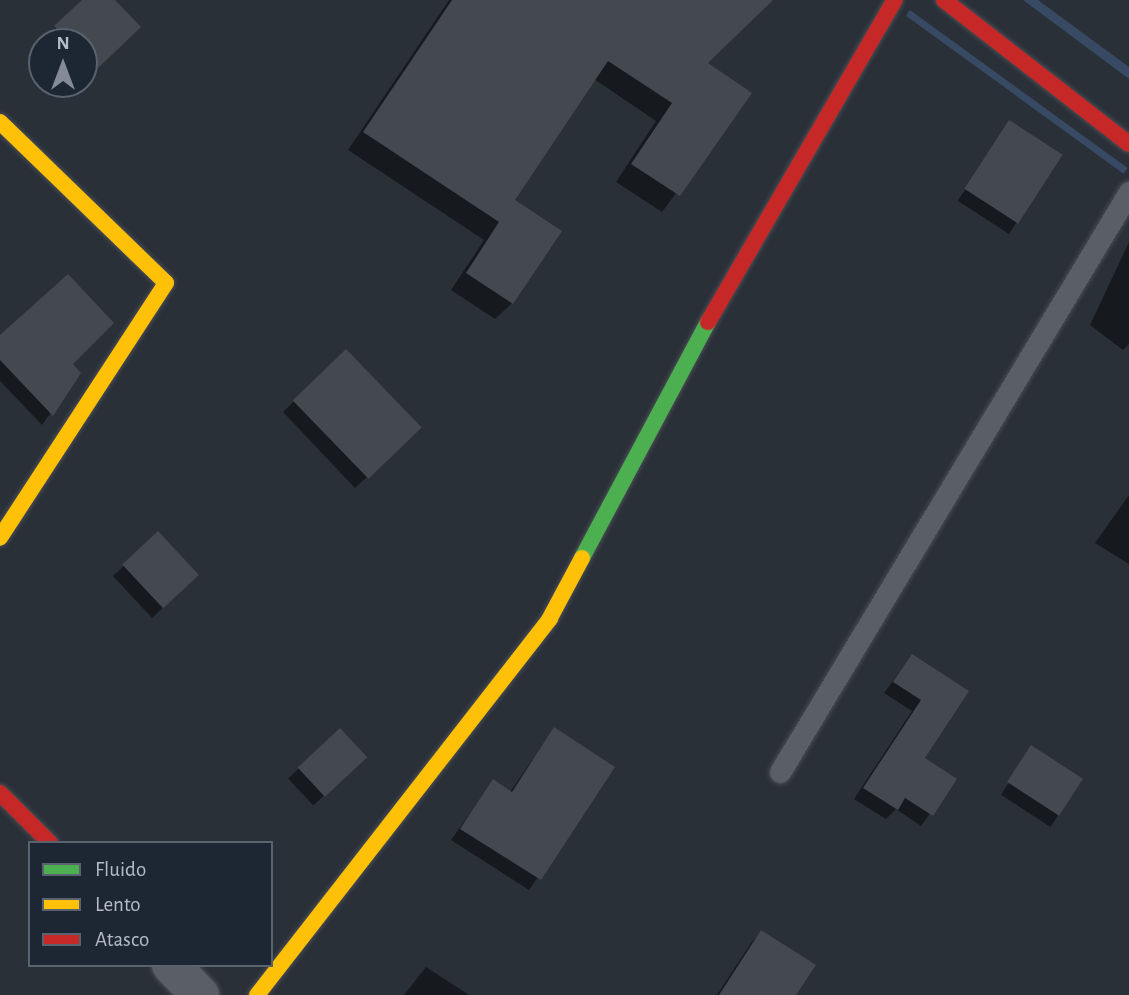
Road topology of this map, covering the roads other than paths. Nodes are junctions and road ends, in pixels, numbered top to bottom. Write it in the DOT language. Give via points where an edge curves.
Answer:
graph roads {
  1 [pos="895,0"];
  2 [pos="944,0"];
  3 [pos="0,122"];
  4 [pos="1129,144"];
  5 [pos="1129,192"];
  6 [pos="0,538"];
  7 [pos="780,772"];
  8 [pos="0,793"];
  9 [pos="48,841"];
  10 [pos="173,967"];
  11 [pos="200,995"];
  12 [pos="257,995"];
  1 -- 12 [label="street" via="709,321 550,618"];
  2 -- 4 [label="street"];
  3 -- 6 [label="street" via="166,283"];
  5 -- 7 [label="lane"];
  8 -- 9 [label="street"];
  10 -- 11 [label="street"];
}
